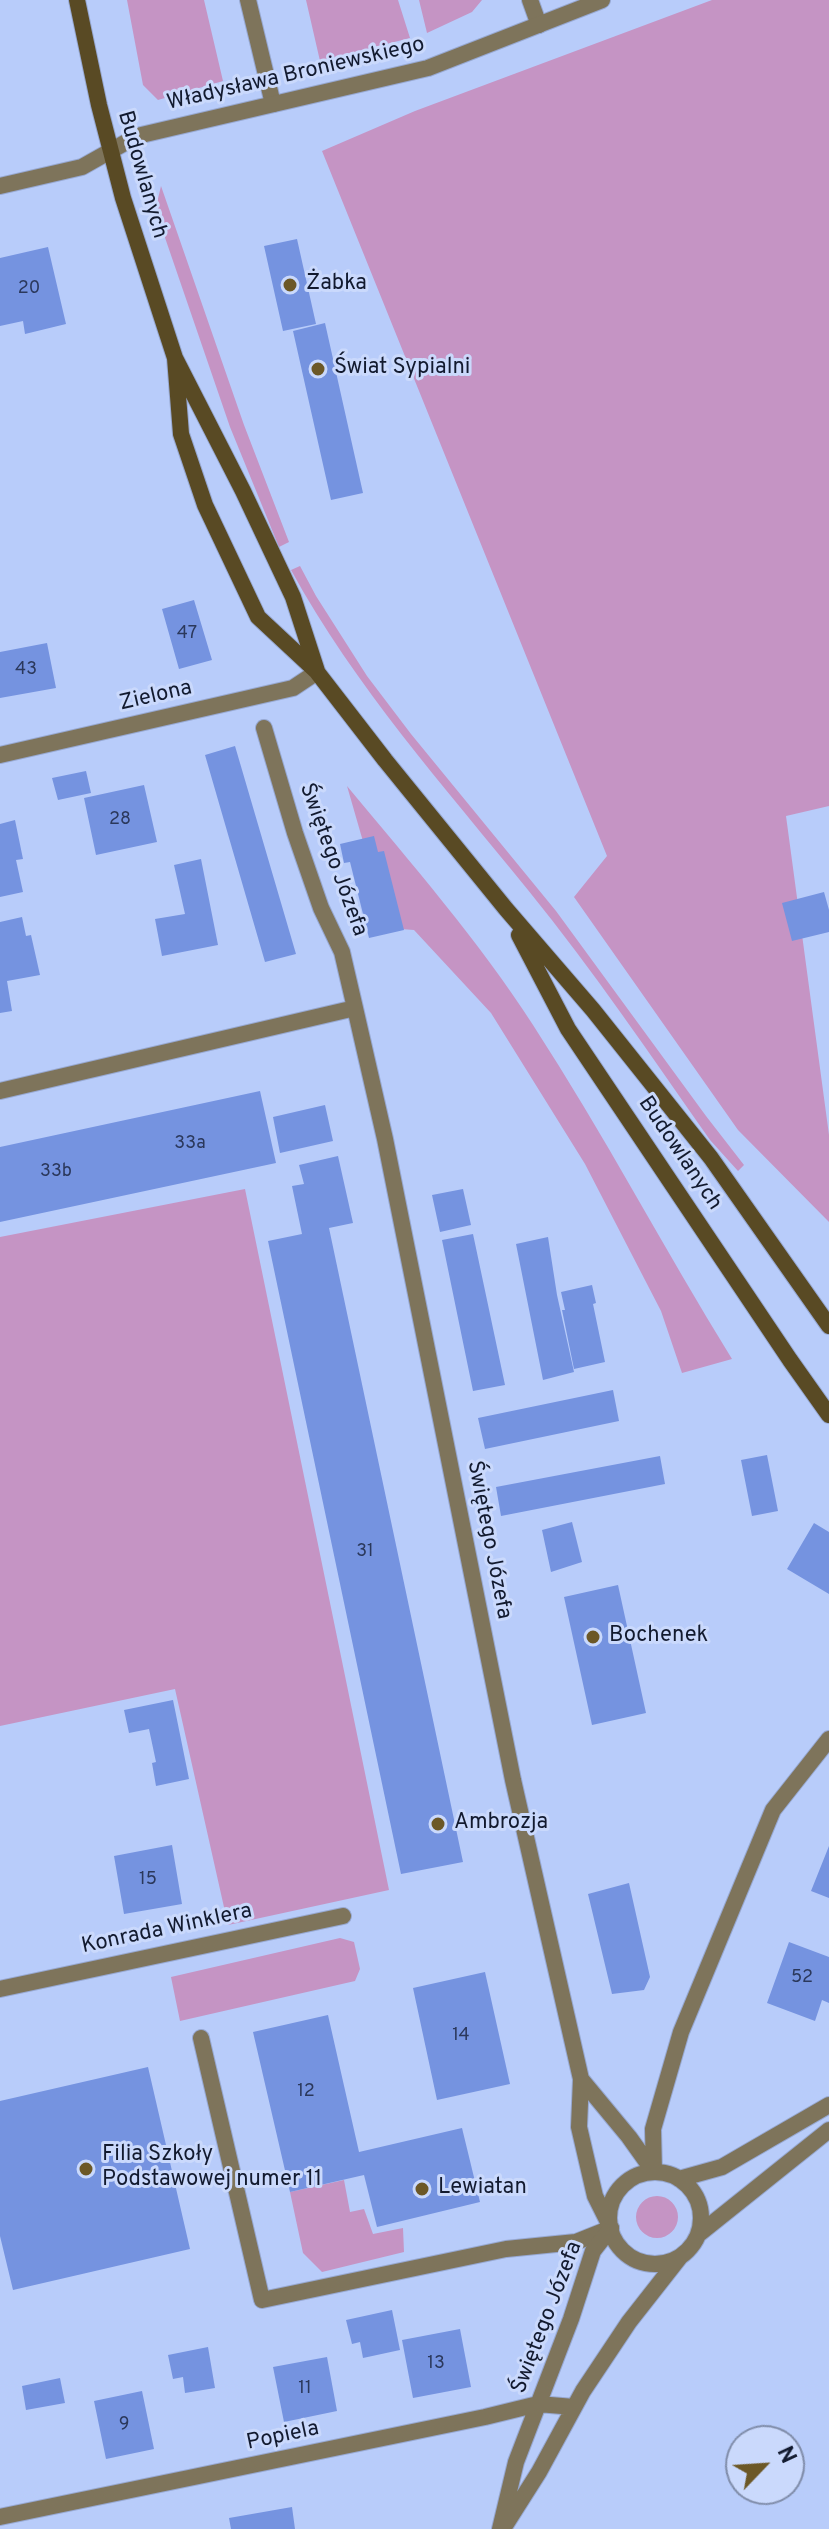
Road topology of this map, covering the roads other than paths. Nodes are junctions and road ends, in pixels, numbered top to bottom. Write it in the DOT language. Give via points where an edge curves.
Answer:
graph roads {
  1 [pos="77,0"];
  2 [pos="248,0"];
  3 [pos="530,0"];
  4 [pos="602,0"];
  5 [pos="539,25"];
  6 [pos="273,104"];
  7 [pos="110,151"];
  8 [pos="0,186"];
  9 [pos="175,358"];
  10 [pos="317,672"];
  11 [pos="264,728"];
  12 [pos="0,755"];
  13 [pos="506,909"];
  14 [pos="355,1008"];
  15 [pos="0,1091"];
  16 [pos="829,1326"];
  17 [pos="829,1415"];
  18 [pos="829,1739"];
  19 [pos="343,1916"];
  20 [pos="0,1989"];
  21 [pos="201,2038"];
  22 [pos="581,2079"];
  23 [pos="829,2105"];
  24 [pos="829,2130"];
  25 [pos="654,2172"];
  26 [pos="679,2179"];
  27 [pos="611,2228"];
  28 [pos="699,2234"];
  29 [pos="680,2257"];
  30 [pos="538,2404"];
  31 [pos="574,2407"];
  32 [pos="0,2517"];
  33 [pos="502,2529"];
  1 -- 7 [label="street, Budowlanych"];
  2 -- 6 [label="street"];
  3 -- 5 [label="street"];
  4 -- 5 [label="street, Władysława Broniewskiego"];
  5 -- 6 [label="street, Władysława Broniewskiego" via="428,68"];
  6 -- 7 [label="street, Władysława Broniewskiego" via="137,136"];
  7 -- 8 [label="street, Władysława Broniewskiego" via="82,167"];
  7 -- 9 [label="street, Budowlanych"];
  9 -- 10 [label="street, Budowlanych" via="293,597"];
  9 -- 10 [label="street, Budowlanych" via="181,434 232,565 258,617"];
  10 -- 12 [label="street, Zielona" via="293,688"];
  10 -- 13 [label="street, Budowlanych"];
  11 -- 14 [label="street, Świętego Józefa" via="321,908 342,952"];
  13 -- 16 [label="street, Budowlanych" via="711,1158"];
  13 -- 17 [label="street, Budowlanych" via="568,1029"];
  14 -- 15 [label="street"];
  14 -- 22 [label="street, Świętego Józefa" via="389,1154 513,1780"];
  18 -- 25 [label="street" via="773,1810 681,2032 655,2120"];
  19 -- 20 [label="street, Konrada Winklera"];
  21 -- 27 [label="street" via="262,2300 506,2249 576,2242"];
  22 -- 25 [label="street, Świętego Józefa"];
  22 -- 27 [label="street, Świętego Józefa" via="579,2127 595,2196"];
  23 -- 26 [label="street" via="722,2167"];
  24 -- 28 [label="street"];
  25 -- 26 [label="street"];
  25 -- 27 [label="street" via="633,2178 618,2192"];
  26 -- 28 [label="street" via="698,2203"];
  27 -- 29 [label="street" via="618,2244 638,2260 655,2264"];
  27 -- 30 [label="street, Świętego Józefa" via="593,2251"];
  28 -- 29 [label="street"];
  29 -- 31 [label="street, Świętego Józefa"];
  30 -- 31 [label="street, Popiela"];
  30 -- 32 [label="street, Popiela"];
  30 -- 33 [label="street, Świętego Józefa" via="516,2462"];
  31 -- 33 [label="street, Świętego Józefa"];
}
